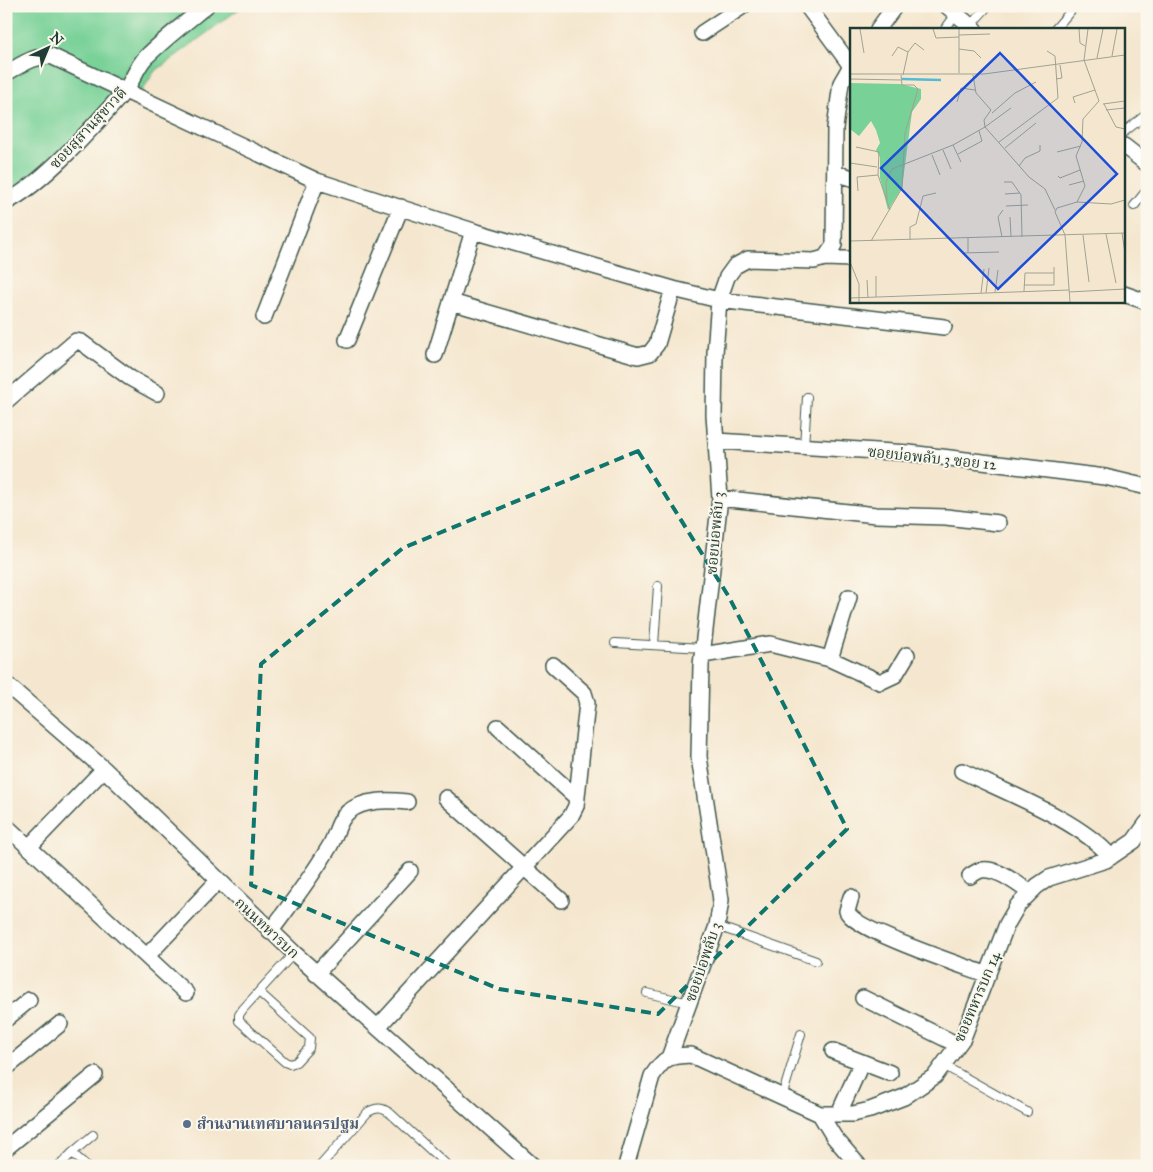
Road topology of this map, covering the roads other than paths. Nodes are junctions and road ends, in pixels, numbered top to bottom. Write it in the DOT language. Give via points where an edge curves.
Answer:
graph roads {
  1 [pos="206,6"];
  2 [pos="744,6"];
  3 [pos="807,6"];
  4 [pos="895,6"];
  5 [pos="988,6"];
  6 [pos="1075,6"];
  7 [pos="952,10"];
  8 [pos="879,28"];
  9 [pos="944,28"];
  10 [pos="972,28"];
  11 [pos="1056,28"];
  12 [pos="702,33"];
  13 [pos="850,64"];
  14 [pos="850,67"];
  15 [pos="6,74"];
  16 [pos="124,92"];
  17 [pos="1147,114"];
  18 [pos="1126,130"];
  19 [pos="1126,148"];
  20 [pos="1147,164"];
  21 [pos="835,173"];
  22 [pos="850,177"];
  23 [pos="317,181"];
  24 [pos="1147,190"];
  25 [pos="6,202"];
  26 [pos="1134,206"];
  27 [pos="401,207"];
  28 [pos="473,231"];
  29 [pos="825,258"];
  30 [pos="850,259"];
  31 [pos="673,289"];
  32 [pos="1126,295"];
  33 [pos="719,300"];
  34 [pos="451,302"];
  35 [pos="1147,302"];
  36 [pos="264,317"];
  37 [pos="944,327"];
  38 [pos="347,340"];
  39 [pos="435,355"];
  40 [pos="157,393"];
  41 [pos="807,397"];
  42 [pos="6,401"];
  43 [pos="716,441"];
  44 [pos="804,447"];
  45 [pos="1147,487"];
  46 [pos="720,498"];
  47 [pos="998,523"];
  48 [pos="658,586"];
  49 [pos="849,597"];
  50 [pos="615,643"];
  51 [pos="654,646"];
  52 [pos="703,652"];
  53 [pos="907,656"];
  54 [pos="830,659"];
  55 [pos="553,665"];
  56 [pos="6,684"];
  57 [pos="498,727"];
  58 [pos="104,769"];
  59 [pos="962,771"];
  60 [pos="446,798"];
  61 [pos="577,798"];
  62 [pos="408,802"];
  63 [pos="1147,823"];
  64 [pos="6,826"];
  65 [pos="29,847"];
  66 [pos="1111,857"];
  67 [pos="525,866"];
  68 [pos="410,871"];
  69 [pos="970,876"];
  70 [pos="218,881"];
  71 [pos="1030,892"];
  72 [pos="852,897"];
  73 [pos="561,900"];
  74 [pos="718,926"];
  75 [pos="270,932"];
  76 [pos="294,953"];
  77 [pos="147,956"];
  78 [pos="816,961"];
  79 [pos="316,974"];
  80 [pos="988,975"];
  81 [pos="258,992"];
  82 [pos="186,993"];
  83 [pos="647,993"];
  84 [pos="863,998"];
  85 [pos="30,1000"];
  86 [pos="689,1003"];
  87 [pos="6,1019"];
  88 [pos="60,1024"];
  89 [pos="378,1027"];
  90 [pos="801,1034"];
  91 [pos="958,1045"];
  92 [pos="833,1051"];
  93 [pos="670,1056"];
  94 [pos="862,1062"];
  95 [pos="943,1065"];
  96 [pos="6,1068"];
  97 [pos="890,1072"];
  98 [pos="95,1075"];
  99 [pos="782,1097"];
  100 [pos="1027,1112"];
  101 [pos="839,1113"];
  102 [pos="820,1114"];
  103 [pos="93,1135"];
  104 [pos="6,1148"];
  105 [pos="72,1153"];
  106 [pos="532,1165"];
  107 [pos="60,1166"];
  108 [pos="87,1166"];
  109 [pos="320,1166"];
  110 [pos="448,1166"];
  111 [pos="626,1166"];
  112 [pos="859,1166"];
  1 -- 16 [label="street, ซอยสุสานสุขาวดี" via="144,59"];
  2 -- 12 [label="street"];
  3 -- 13 [label="street"];
  4 -- 8 [label="street"];
  5 -- 10 [label="lane"];
  6 -- 11 [label="lane"];
  7 -- 9 [label="lane"];
  7 -- 10 [label="street"];
  14 -- 21 [label="street" via="841,83 835,128"];
  15 -- 16 [label="street" via="28,60 51,56"];
  16 -- 23 [label="street"];
  16 -- 25 [label="street, ซอยสุสานสุขาวดี" via="34,183"];
  17 -- 18 [label="lane"];
  19 -- 20 [label="street"];
  21 -- 22 [label="street"];
  21 -- 29 [label="street" via="834,245"];
  23 -- 27 [label="street"];
  23 -- 36 [label="street"];
  24 -- 26 [label="lane"];
  27 -- 28 [label="street"];
  27 -- 38 [label="street"];
  28 -- 31 [label="street"];
  28 -- 34 [label="street"];
  29 -- 30 [label="street, ซอยบ่อพลับ 3"];
  29 -- 33 [label="street, ซอยบ่อพลับ 3" via="814,261 748,259 735,266 726,277"];
  31 -- 33 [label="street"];
  31 -- 34 [label="street" via="657,344 650,353 638,356"];
  32 -- 35 [label="street"];
  33 -- 37 [label="street"];
  33 -- 43 [label="street, ซอยบ่อพลับ 3" via="715,353"];
  34 -- 39 [label="street"];
  40 -- 42 [label="street" via="76,341"];
  41 -- 44 [label="lane"];
  43 -- 44 [label="street, ซอยบ่อพลับ 3 ซอย 12"];
  43 -- 46 [label="street, ซอยบ่อพลับ 3"];
  44 -- 45 [label="street, ซอยบ่อพลับ 3 ซอย 12" via="918,454 1105,477"];
  46 -- 47 [label="street" via="876,515 946,517"];
  46 -- 52 [label="street, ซอยบ่อพลับ 3"];
  48 -- 51 [label="lane"];
  49 -- 54 [label="street"];
  50 -- 51 [label="lane"];
  51 -- 52 [label="lane"];
  52 -- 54 [label="street" via="770,644"];
  52 -- 74 [label="street, ซอยบ่อพลับ 3" via="699,757 719,876"];
  53 -- 54 [label="street" via="895,675 880,682"];
  55 -- 61 [label="street" via="584,693 587,703"];
  56 -- 58 [label="street, ถนนทหารบก"];
  57 -- 61 [label="street"];
  58 -- 65 [label="street"];
  58 -- 70 [label="street, ถนนทหารบก"];
  59 -- 66 [label="street" via="1079,829"];
  60 -- 67 [label="street"];
  61 -- 67 [label="street" via="572,816"];
  62 -- 75 [label="street" via="362,804 348,812 339,824 330,848"];
  63 -- 66 [label="street, ซอยทหารบก 14" via="1134,841"];
  64 -- 65 [label="street"];
  65 -- 77 [label="street"];
  66 -- 71 [label="street, ซอยทหารบก 14" via="1049,878"];
  67 -- 73 [label="street"];
  67 -- 89 [label="street"];
  68 -- 79 [label="street"];
  69 -- 71 [label="street" via="981,870 989,871"];
  70 -- 75 [label="street, ถนนทหารบก"];
  70 -- 77 [label="street"];
  71 -- 80 [label="street, ซอยทหารบก 14" via="1007,924"];
  72 -- 80 [label="street" via="847,910 852,919 887,937"];
  74 -- 78 [label="lane"];
  74 -- 86 [label="street, ซอยบ่อพลับ 3"];
  75 -- 76 [label="street, ถนนทหารบก"];
  76 -- 79 [label="street, ถนนทหารบก"];
  76 -- 81 [label="lane"];
  77 -- 82 [label="street"];
  79 -- 89 [label="street, ถนนทหารบก"];
  80 -- 91 [label="street, ซอยทหารบก 14"];
  81 -- 81 [label="lane" via="310,1038 309,1048 296,1062 284,1062 239,1021 239,1015"];
  83 -- 86 [label="lane"];
  84 -- 91 [label="street"];
  85 -- 87 [label="street"];
  86 -- 93 [label="street, ซอยบ่อพลับ 3"];
  88 -- 96 [label="street"];
  89 -- 106 [label="street, ถนนทหารบก"];
  90 -- 99 [label="lane"];
  91 -- 95 [label="street, ซอยทหารบก 14"];
  92 -- 94 [label="street"];
  93 -- 99 [label="street, ซอยทหารบก 14" via="691,1055"];
  93 -- 111 [label="street" via="652,1076"];
  94 -- 97 [label="street"];
  94 -- 101 [label="street"];
  95 -- 100 [label="lane"];
  95 -- 101 [label="street, ซอยทหารบก 14" via="935,1076 904,1097 870,1110"];
  98 -- 104 [label="street"];
  99 -- 102 [label="street, ซอยทหารบก 14"];
  101 -- 102 [label="street, ซอยทหารบก 14"];
  102 -- 112 [label="street" via="834,1137"];
  103 -- 105 [label="lane"];
  105 -- 107 [label="lane"];
  105 -- 108 [label="lane"];
  109 -- 110 [label="lane" via="368,1112 376,1108 384,1108"];
}
